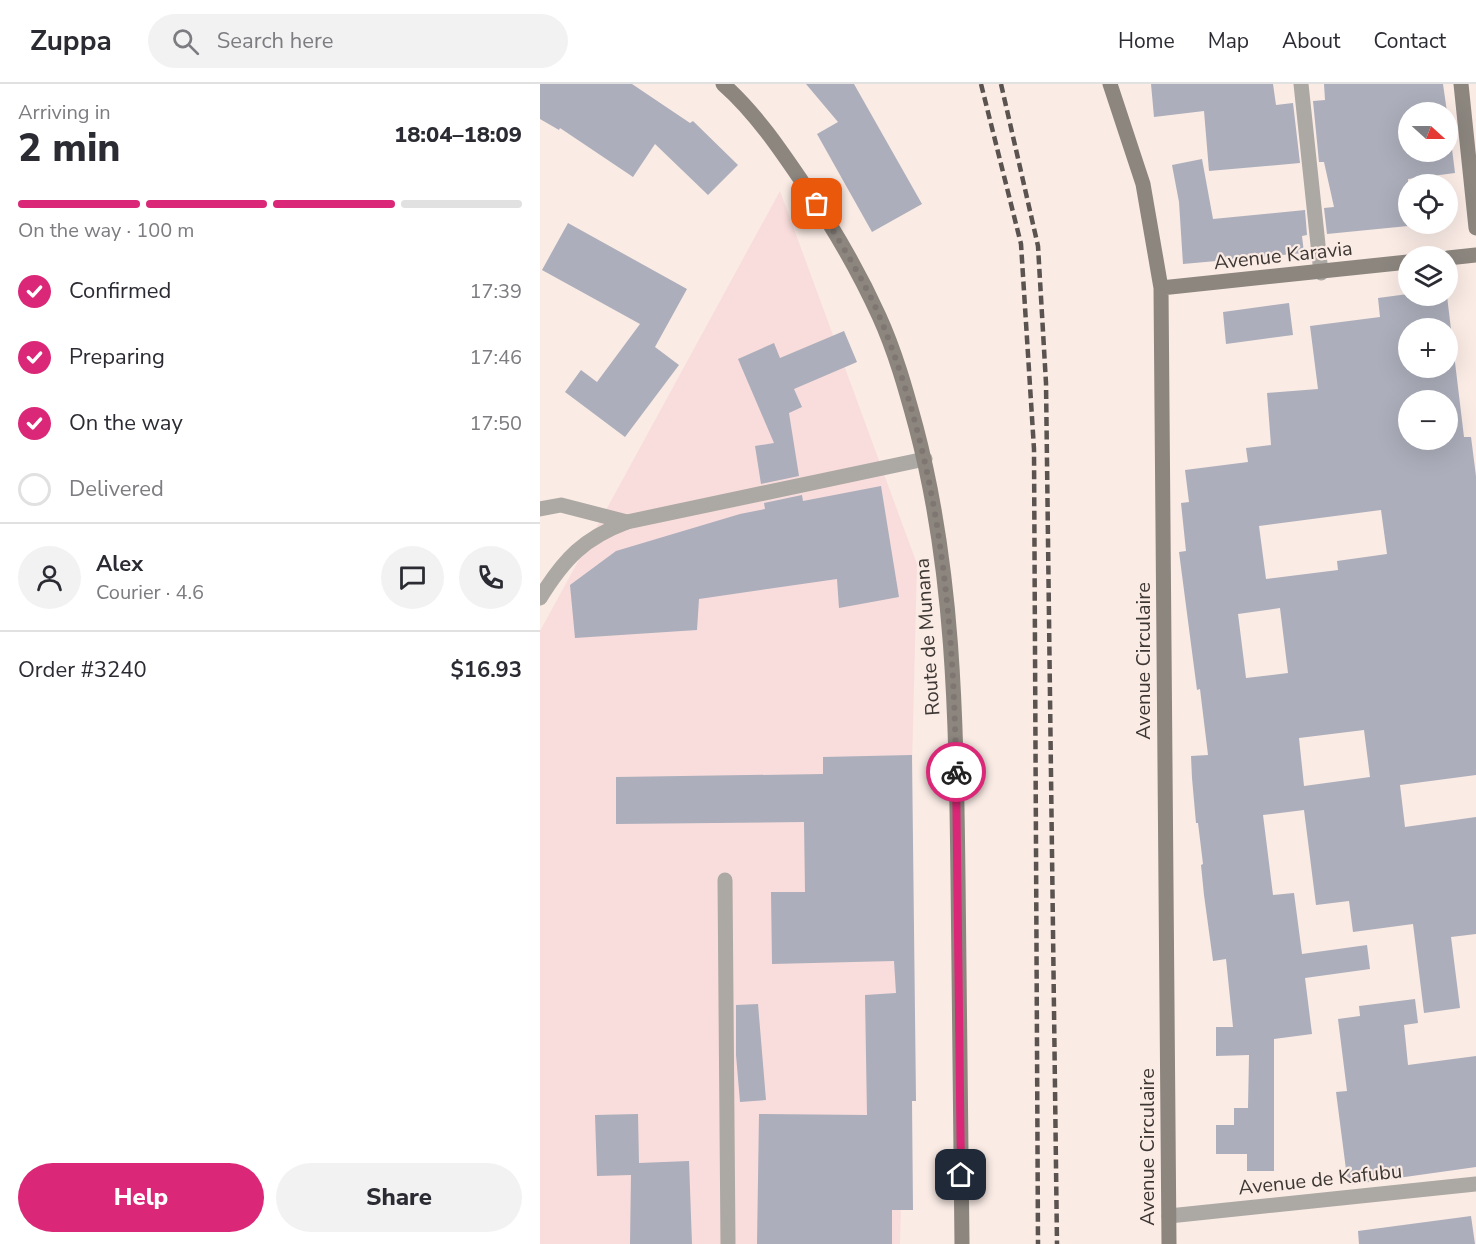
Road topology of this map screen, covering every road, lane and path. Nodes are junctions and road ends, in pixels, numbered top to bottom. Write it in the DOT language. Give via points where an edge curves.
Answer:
graph roads {
  1 [pos="723,84"];
  2 [pos="1110,84"];
  3 [pos="1301,84"];
  4 [pos="1461,84"];
  5 [pos="1476,228"];
  6 [pos="1476,255"];
  7 [pos="1458,257"];
  8 [pos="1398,263"];
  9 [pos="1322,273"];
  10 [pos="1161,288"];
  11 [pos="925,459"];
  12 [pos="540,509"];
  13 [pos="627,522"];
  14 [pos="540,598"];
  15 [pos="725,880"];
  16 [pos="1476,1184"];
  17 [pos="1169,1216"];
  18 [pos="728,1244"];
  19 [pos="962,1244"];
  20 [pos="1169,1244"];
  1 -- 11 [label="street, Route de Munana" via="778,147 850,260 880,318 905,384"];
  2 -- 10 [label="street, Avenue Circulaire" via="1143,184"];
  3 -- 9 [label="street"];
  4 -- 5 [label="street"];
  6 -- 7 [label="street"];
  8 -- 9 [label="street, Avenue Karavia"];
  9 -- 10 [label="street, Avenue Karavia"];
  10 -- 17 [label="street, Avenue Circulaire"];
  11 -- 13 [label="street"];
  11 -- 19 [label="street, Route de Munana" via="942,550 956,737"];
  12 -- 13 [label="street" via="561,505"];
  13 -- 14 [label="street" via="602,531 582,545"];
  15 -- 18 [label="street"];
  16 -- 17 [label="street, Avenue de Kafubu"];
  17 -- 20 [label="street, Avenue Circulaire"];
}
